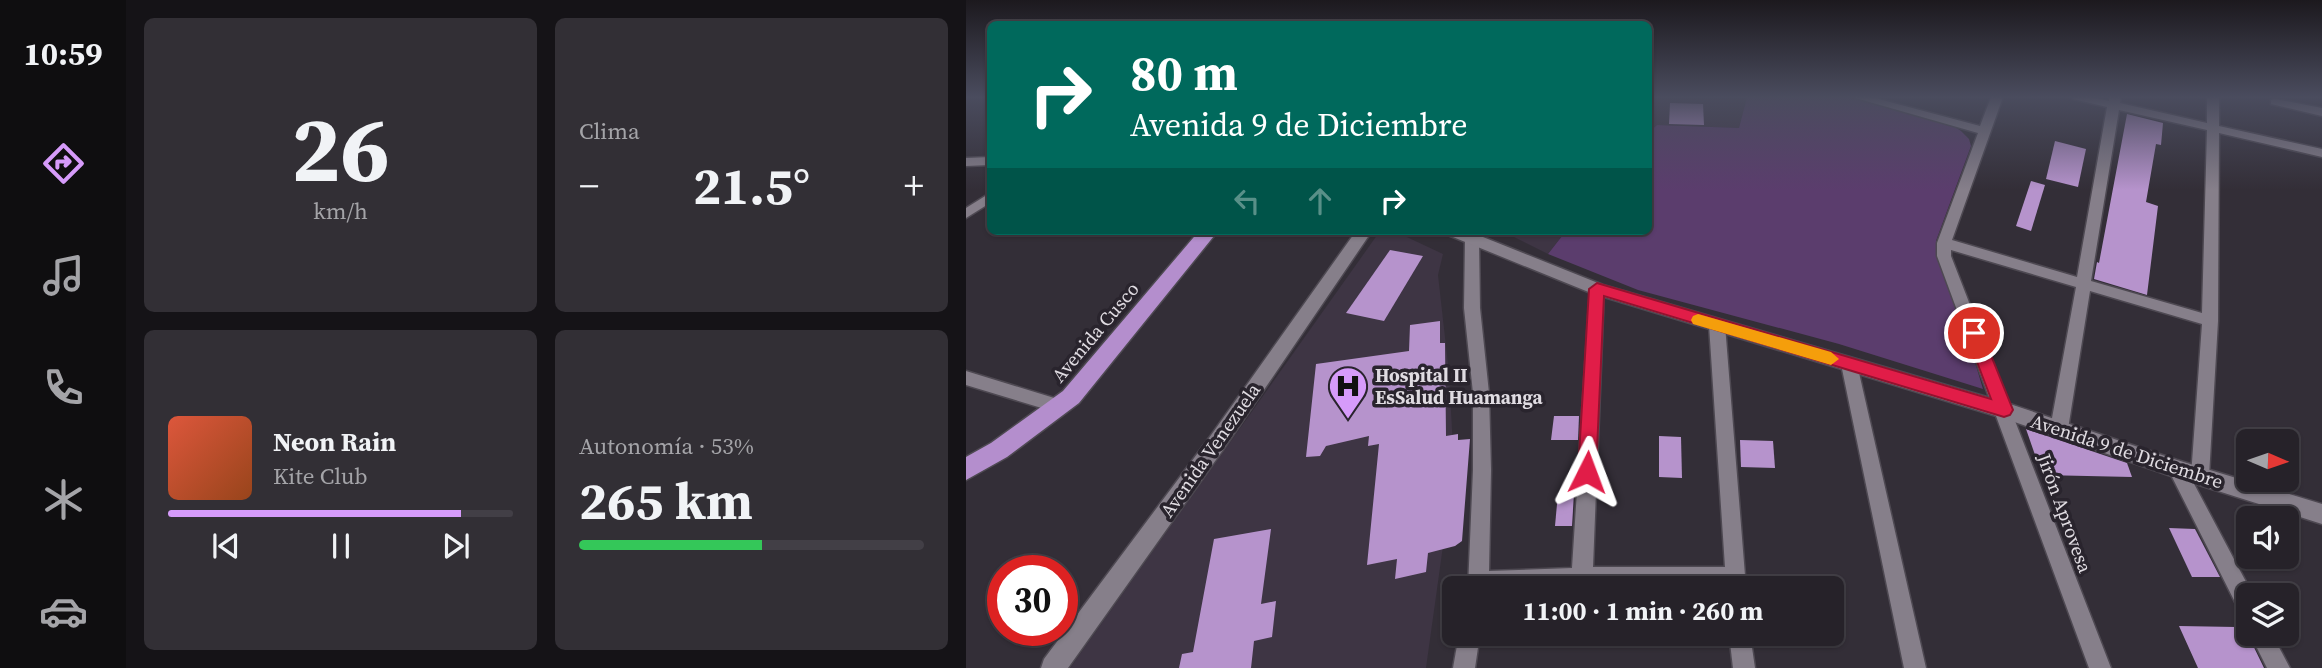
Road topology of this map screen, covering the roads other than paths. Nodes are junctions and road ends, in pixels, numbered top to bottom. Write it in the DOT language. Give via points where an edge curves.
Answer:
graph roads {
  1 [pos="1974,128"];
  2 [pos="1985,128"];
  3 [pos="2109,128"];
  4 [pos="2213,128"];
  5 [pos="2218,128"];
  6 [pos="1984,131"];
  7 [pos="2322,153"];
  8 [pos="987,161"];
  9 [pos="966,162"];
  10 [pos="987,199"];
  11 [pos="966,214"];
  12 [pos="1206,235"];
  13 [pos="1361,235"];
  14 [pos="1462,235"];
  15 [pos="1472,239"];
  16 [pos="1944,243"];
  17 [pos="2081,284"];
  18 [pos="1597,289"];
  19 [pos="2210,321"];
  20 [pos="1717,325"];
  21 [pos="1849,364"];
  22 [pos="966,378"];
  23 [pos="1058,407"];
  24 [pos="2004,410"];
  25 [pos="2059,429"];
  26 [pos="966,469"];
  27 [pos="2177,469"];
  28 [pos="2200,476"];
  29 [pos="2322,514"];
  30 [pos="1479,576"];
  31 [pos="1582,576"];
  32 [pos="1735,576"];
  33 [pos="2236,584"];
  34 [pos="1468,646"];
  35 [pos="1741,646"];
  36 [pos="2267,646"];
  37 [pos="1053,668"];
  38 [pos="1464,668"];
  39 [pos="1744,668"];
  40 [pos="1915,668"];
  41 [pos="2100,668"];
  42 [pos="2279,668"];
  1 -- 6 [label="street"];
  2 -- 6 [label="street"];
  3 -- 17 [label="street"];
  4 -- 19 [label="street"];
  5 -- 7 [label="street"];
  6 -- 16 [label="street"];
  8 -- 9 [label="street"];
  10 -- 11 [label="street"];
  12 -- 23 [label="highway, Avenida Cusco"];
  13 -- 37 [label="street, Avenida Venezuela"];
  14 -- 15 [label="street, Avenida 9 de Diciembre"];
  15 -- 18 [label="street, Avenida 9 de Diciembre"];
  15 -- 30 [label="street" via="1472,309 1481,393"];
  16 -- 17 [label="street"];
  16 -- 24 [label="street, Jirón Aprovesa" via="1944,256"];
  17 -- 19 [label="street"];
  17 -- 25 [label="street"];
  18 -- 20 [label="street, Avenida 9 de Diciembre"];
  18 -- 31 [label="street"];
  19 -- 28 [label="street"];
  20 -- 21 [label="street, Avenida 9 de Diciembre"];
  20 -- 32 [label="street"];
  21 -- 24 [label="street, Avenida 9 de Diciembre"];
  21 -- 40 [label="street"];
  22 -- 23 [label="street"];
  23 -- 26 [label="highway, Avenida Cusco"];
  24 -- 25 [label="street, Avenida 9 de Diciembre"];
  24 -- 41 [label="street, Jirón Aprovesa"];
  25 -- 27 [label="street, Avenida 9 de Diciembre"];
  27 -- 28 [label="street, Avenida 9 de Diciembre"];
  27 -- 33 [label="street"];
  28 -- 29 [label="street, Avenida 9 de Diciembre"];
  34 -- 38 [label="street"];
  35 -- 39 [label="street"];
  36 -- 42 [label="street"];
}
